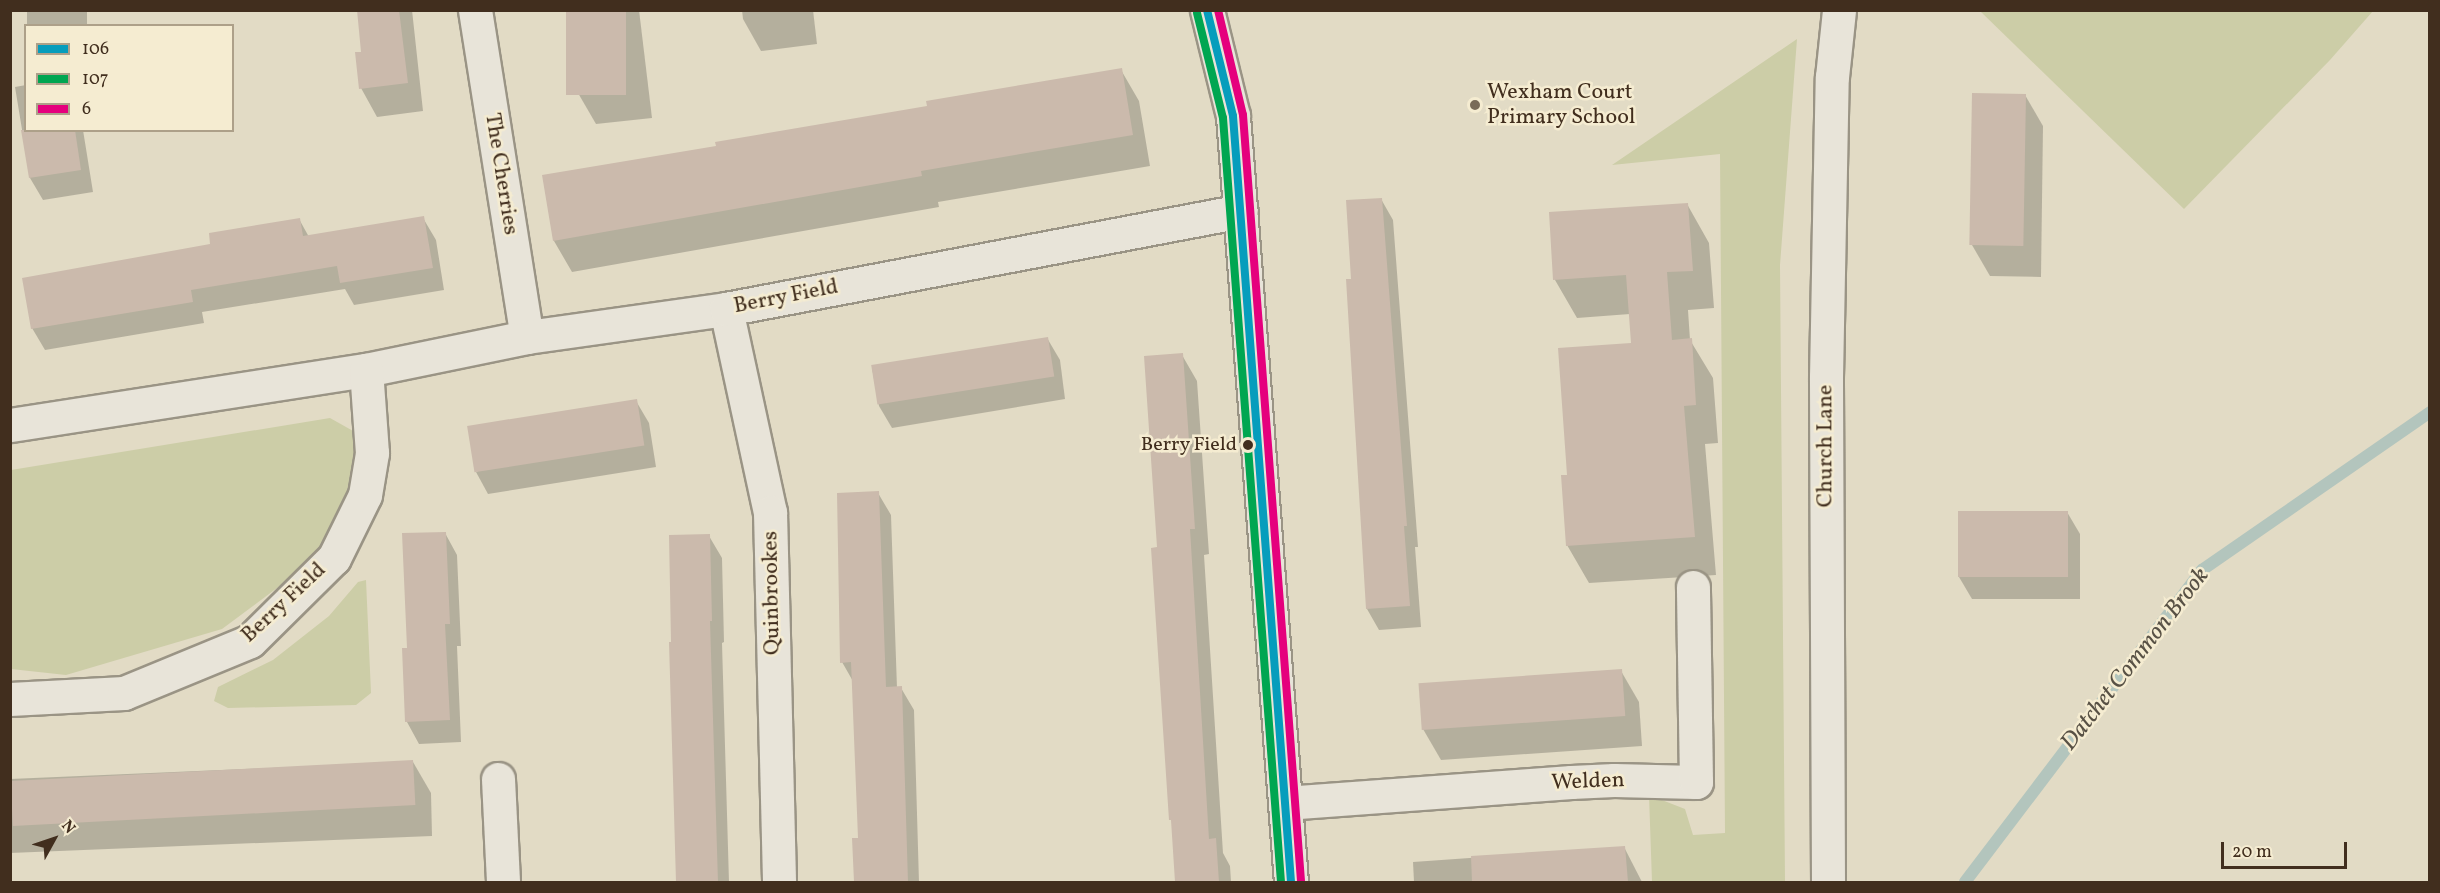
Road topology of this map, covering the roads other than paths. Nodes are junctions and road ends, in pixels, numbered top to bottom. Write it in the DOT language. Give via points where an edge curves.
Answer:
graph roads {
  1 [pos="475,10"];
  2 [pos="1207,10"];
  3 [pos="1839,10"];
  4 [pos="1241,211"];
  5 [pos="726,309"];
  6 [pos="527,337"];
  7 [pos="366,370"];
  8 [pos="10,425"];
  9 [pos="1693,587"];
  10 [pos="10,699"];
  11 [pos="498,778"];
  12 [pos="1285,803"];
  13 [pos="503,882"];
  14 [pos="779,882"];
  15 [pos="1291,882"];
  16 [pos="1828,882"];
  1 -- 6 [label="street, The Cherries"];
  2 -- 4 [label="street" via="1233,116"];
  3 -- 16 [label="street, Church Lane" via="1832,77 1826,377"];
  4 -- 5 [label="street, Berry Field"];
  4 -- 12 [label="street"];
  5 -- 6 [label="street, Berry Field"];
  5 -- 14 [label="street, Quinbrookes" via="770,512"];
  6 -- 7 [label="street, Berry Field"];
  7 -- 8 [label="street, Berry Field"];
  7 -- 10 [label="street, Berry Field" via="372,453 365,495 334,558 250,641 124,693"];
  9 -- 12 [label="street, Welden" via="1696,782 1571,782"];
  11 -- 13 [label="street"];
  12 -- 15 [label="street"];
}
